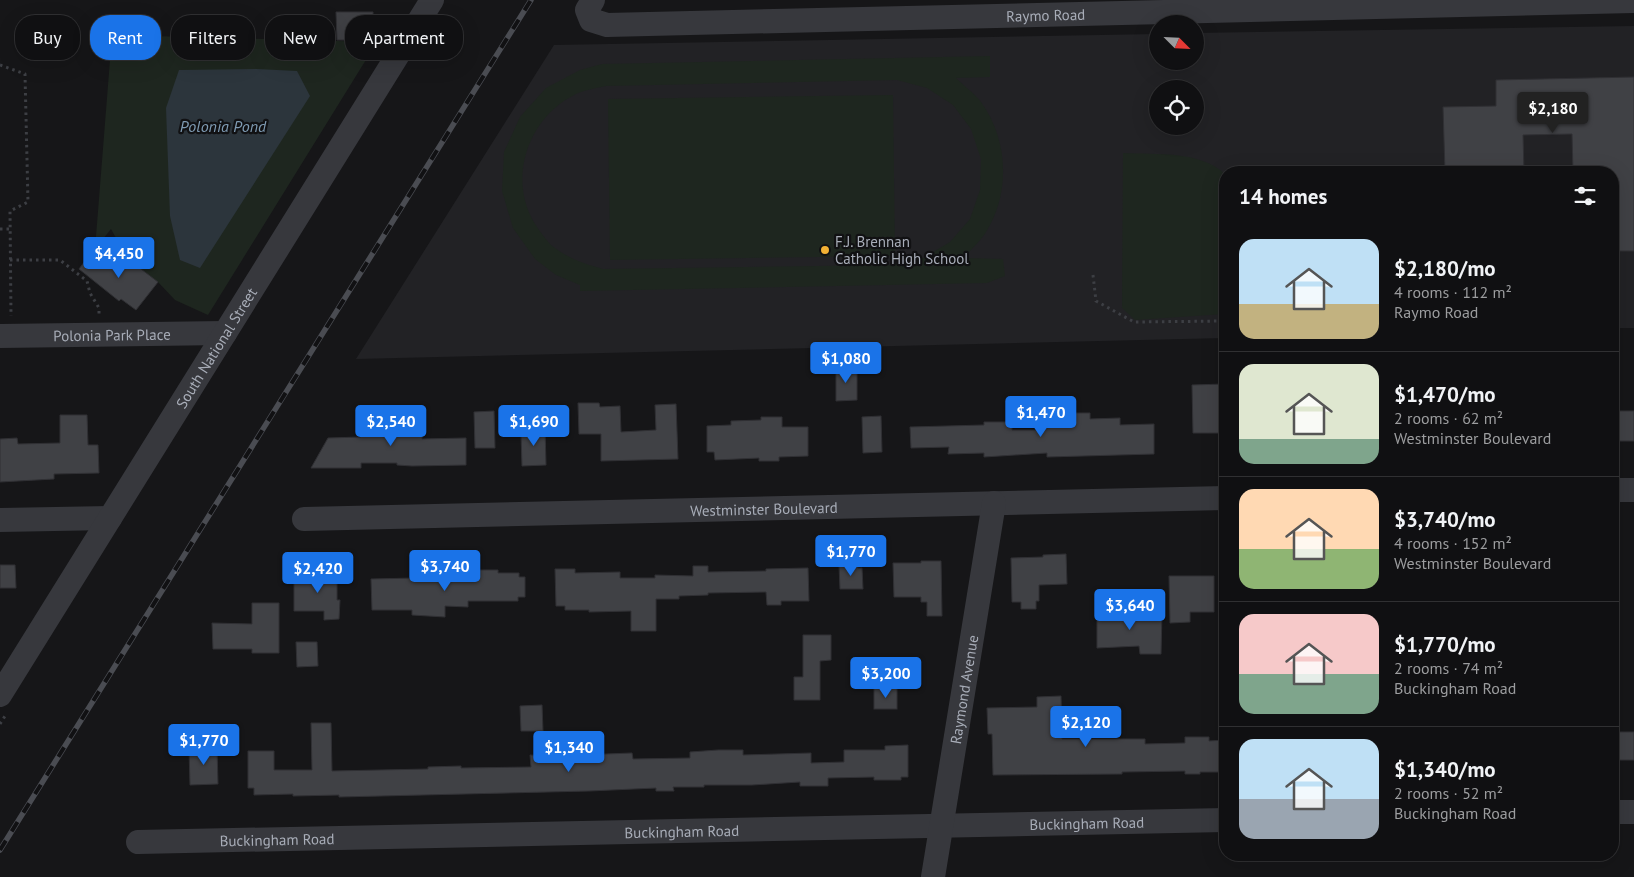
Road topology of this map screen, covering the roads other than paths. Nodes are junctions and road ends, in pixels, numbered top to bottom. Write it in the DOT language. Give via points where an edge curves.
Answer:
graph roads {
  1 [pos="432,0"];
  2 [pos="593,0"];
  3 [pos="1634,1"];
  4 [pos="5,331"];
  5 [pos="225,333"];
  6 [pos="1619,490"];
  7 [pos="1634,490"];
  8 [pos="1219,498"];
  9 [pos="994,503"];
  10 [pos="110,518"];
  11 [pos="304,519"];
  12 [pos="0,520"];
  13 [pos="0,695"];
  14 [pos="1619,812"];
  15 [pos="1634,812"];
  16 [pos="1219,820"];
  17 [pos="942,826"];
  18 [pos="138,842"];
  19 [pos="933,877"];
  1 -- 5 [label="street, South National Street"];
  2 -- 3 [label="street, Raymo Road" via="587,10 591,20 607,25"];
  4 -- 5 [label="street, Polonia Park Place"];
  5 -- 10 [label="street, South National Street"];
  6 -- 7 [label="street"];
  8 -- 9 [label="street, Westminster Boulevard"];
  9 -- 11 [label="street, Westminster Boulevard"];
  9 -- 17 [label="street, Raymond Avenue"];
  10 -- 12 [label="street"];
  10 -- 13 [label="street, South National Street"];
  14 -- 15 [label="street"];
  16 -- 17 [label="street, Buckingham Road"];
  17 -- 18 [label="street, Buckingham Road"];
  17 -- 19 [label="street, Raymond Avenue"];
}
